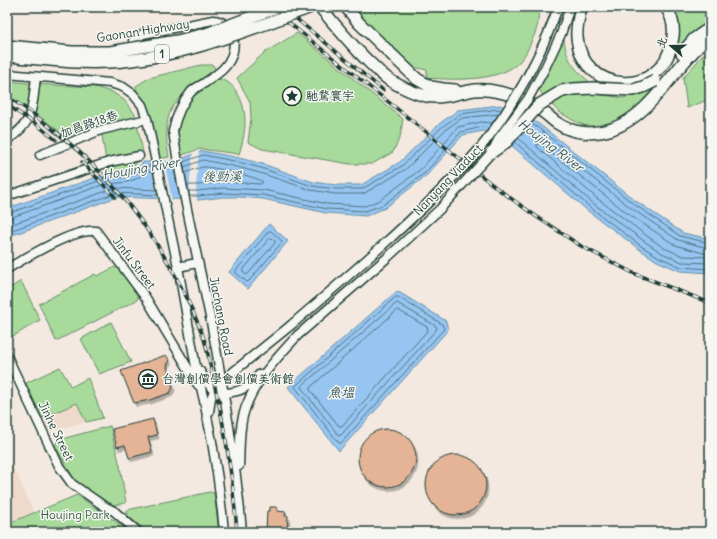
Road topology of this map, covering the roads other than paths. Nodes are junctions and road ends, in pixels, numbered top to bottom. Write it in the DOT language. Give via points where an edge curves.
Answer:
graph roads {
  1 [pos="278,7"];
  2 [pos="311,7"];
  3 [pos="320,7"];
  4 [pos="346,7"];
  5 [pos="558,7"];
  6 [pos="570,7"];
  7 [pos="581,7"];
  8 [pos="666,7"];
  9 [pos="710,28"];
  10 [pos="710,36"];
  11 [pos="133,41"];
  12 [pos="7,46"];
  13 [pos="7,56"];
  14 [pos="7,74"];
  15 [pos="36,77"];
  16 [pos="470,91"];
  17 [pos="147,119"];
  18 [pos="7,140"];
  19 [pos="492,152"];
  20 [pos="40,155"];
  21 [pos="139,156"];
  22 [pos="7,196"];
  23 [pos="197,263"];
  24 [pos="178,267"];
  25 [pos="7,269"];
  26 [pos="298,335"];
  27 [pos="268,345"];
  28 [pos="254,346"];
  29 [pos="7,356"];
  30 [pos="195,362"];
  31 [pos="222,381"];
  32 [pos="214,391"];
  33 [pos="203,393"];
  34 [pos="224,393"];
  35 [pos="209,424"];
  36 [pos="238,480"];
  37 [pos="138,532"];
  38 [pos="224,532"];
  39 [pos="242,532"];
  1 -- 12 [label="main road, Gaonan Highway / 1, bridge" via="209,33 110,52 72,52"];
  2 -- 13 [label="main road, Gaonan Highway / 1, bridge" via="212,43 146,58 91,62"];
  3 -- 16 [label="main road" via="360,53 390,80 422,94 436,97"];
  4 -- 16 [label="main road" via="420,82 439,89"];
  5 -- 27 [label="street, Nanyang Viaduct, bridge" via="542,50 523,87 467,164 382,248"];
  6 -- 19 [label="street, Nanyang Viaduct, bridge" via="545,68 528,99 499,138"];
  7 -- 8 [label="main road" via="577,38 579,50 586,64 603,78 625,83 640,82 654,74 669,55 674,36 671,16"];
  9 -- 19 [label="main road, bridge" via="694,39 655,81 633,90 573,88 562,91 539,105 506,142"];
  10 -- 16 [label="main road" via="637,114 606,131 575,131 556,123 544,112 520,99 498,91"];
  11 -- 23 [label="street, Jiachang Road" via="143,34 218,20 227,26 233,36 233,53 229,62 192,91 181,106 173,131"];
  14 -- 15 [label="street"];
  15 -- 17 [label="street" via="118,85 140,101"];
  15 -- 18 [label="street" via="30,118"];
  17 -- 20 [label="street, 加昌路18巷" via="101,130"];
  17 -- 24 [label="street"];
  19 -- 26 [label="street, Nanyang Viaduct, bridge" via="440,209"];
  21 -- 22 [label="street" via="109,162"];
  23 -- 24 [label="street"];
  23 -- 31 [label="street, Jiachang Road"];
  24 -- 30 [label="street"];
  25 -- 33 [label="street, Jinfu Street" via="43,248 72,236 96,232 146,298"];
  26 -- 34 [label="street" via="274,356 247,387"];
  26 -- 36 [label="street" via="274,362 247,404 241,429"];
  27 -- 28 [label="street"];
  27 -- 31 [label="street, Nanyang Viaduct"];
  29 -- 37 [label="street, Jinhe Street" via="59,466 72,484 114,511"];
  30 -- 32 [label="street"];
  30 -- 33 [label="street"];
  31 -- 32 [label="street, Nanyang Viaduct"];
  31 -- 34 [label="street, Jiachang Road"];
  32 -- 34 [label="street"];
  32 -- 35 [label="street"];
  33 -- 35 [label="street"];
  34 -- 36 [label="street, Jiachang Road"];
  35 -- 38 [label="street"];
  36 -- 39 [label="street, Jiachang Road"];
}
